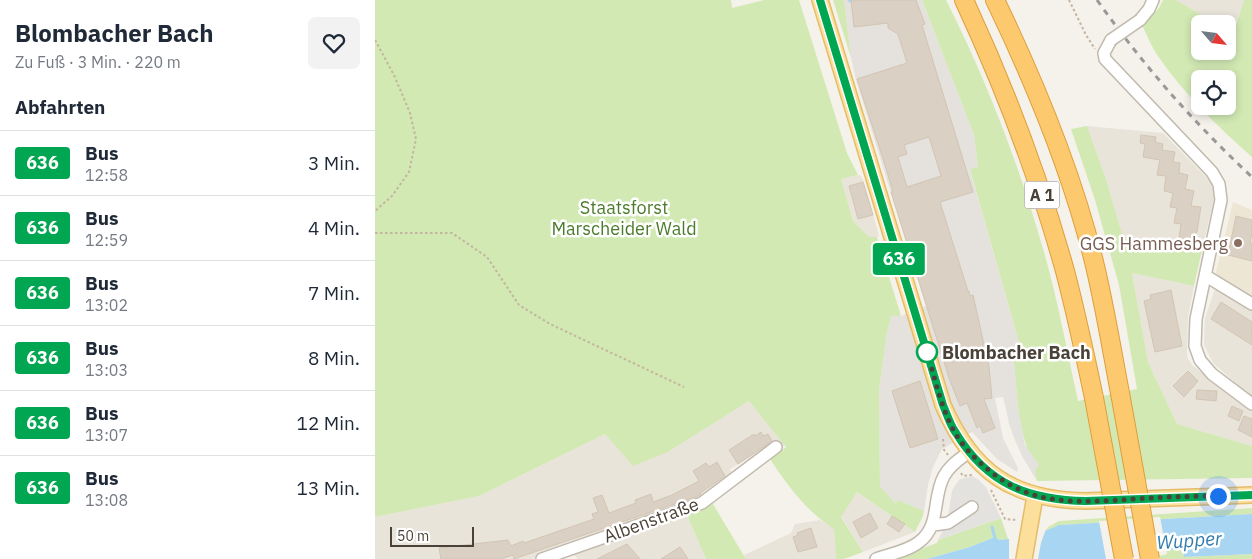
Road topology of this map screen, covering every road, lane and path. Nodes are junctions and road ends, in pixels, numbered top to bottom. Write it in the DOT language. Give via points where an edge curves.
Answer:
graph roads {
  1 [pos="820,0"];
  2 [pos="964,0"];
  3 [pos="995,0"];
  4 [pos="1069,0"];
  5 [pos="1153,0"];
  6 [pos="375,40"];
  7 [pos="1104,53"];
  8 [pos="375,211"];
  9 [pos="375,233"];
  10 [pos="1206,276"];
  11 [pos="1252,304"];
  12 [pos="684,388"];
  13 [pos="1252,404"];
  14 [pos="943,439"];
  15 [pos="776,447"];
  16 [pos="969,452"];
  17 [pos="954,463"];
  18 [pos="979,476"];
  19 [pos="990,489"];
  20 [pos="1252,495"];
  21 [pos="1035,496"];
  22 [pos="972,507"];
  23 [pos="933,525"];
  24 [pos="1029,526"];
  25 [pos="542,559"];
  26 [pos="876,559"];
  27 [pos="1024,559"];
  28 [pos="1124,559"];
  29 [pos="1150,559"];
  1 -- 16 [label="main road" via="943,405 955,433"];
  2 -- 28 [label="highway, A 1, bridge" via="1024,142 1067,279 1094,398"];
  3 -- 29 [label="highway, A 1, bridge" via="1050,124 1094,265"];
  4 -- 7 [label="path" via="1094,48"];
  5 -- 7 [label="street, bridge" via="1140,20 1111,40"];
  6 -- 8 [label="path" via="411,112 417,139 409,172 392,196"];
  7 -- 10 [label="street" via="1105,59 1212,172 1219,184 1221,200"];
  9 -- 12 [label="path" via="452,233 487,256 519,305 550,324"];
  10 -- 11 [label="street"];
  10 -- 13 [label="street" via="1196,319 1197,353 1212,374"];
  14 -- 17 [label="path" via="944,450"];
  15 -- 25 [label="street, Albenstraße" via="702,503"];
  16 -- 17 [label="street"];
  16 -- 21 [label="main road" via="1008,484"];
  17 -- 18 [label="path" via="963,476"];
  17 -- 23 [label="street" via="941,483"];
  19 -- 24 [label="path" via="1005,519"];
  20 -- 21 [label="main road" via="1086,501 1060,501"];
  21 -- 24 [label="main road"];
  22 -- 23 [label="street" via="948,523"];
  23 -- 26 [label="street" via="915,545"];
  24 -- 27 [label="main road"];
}
